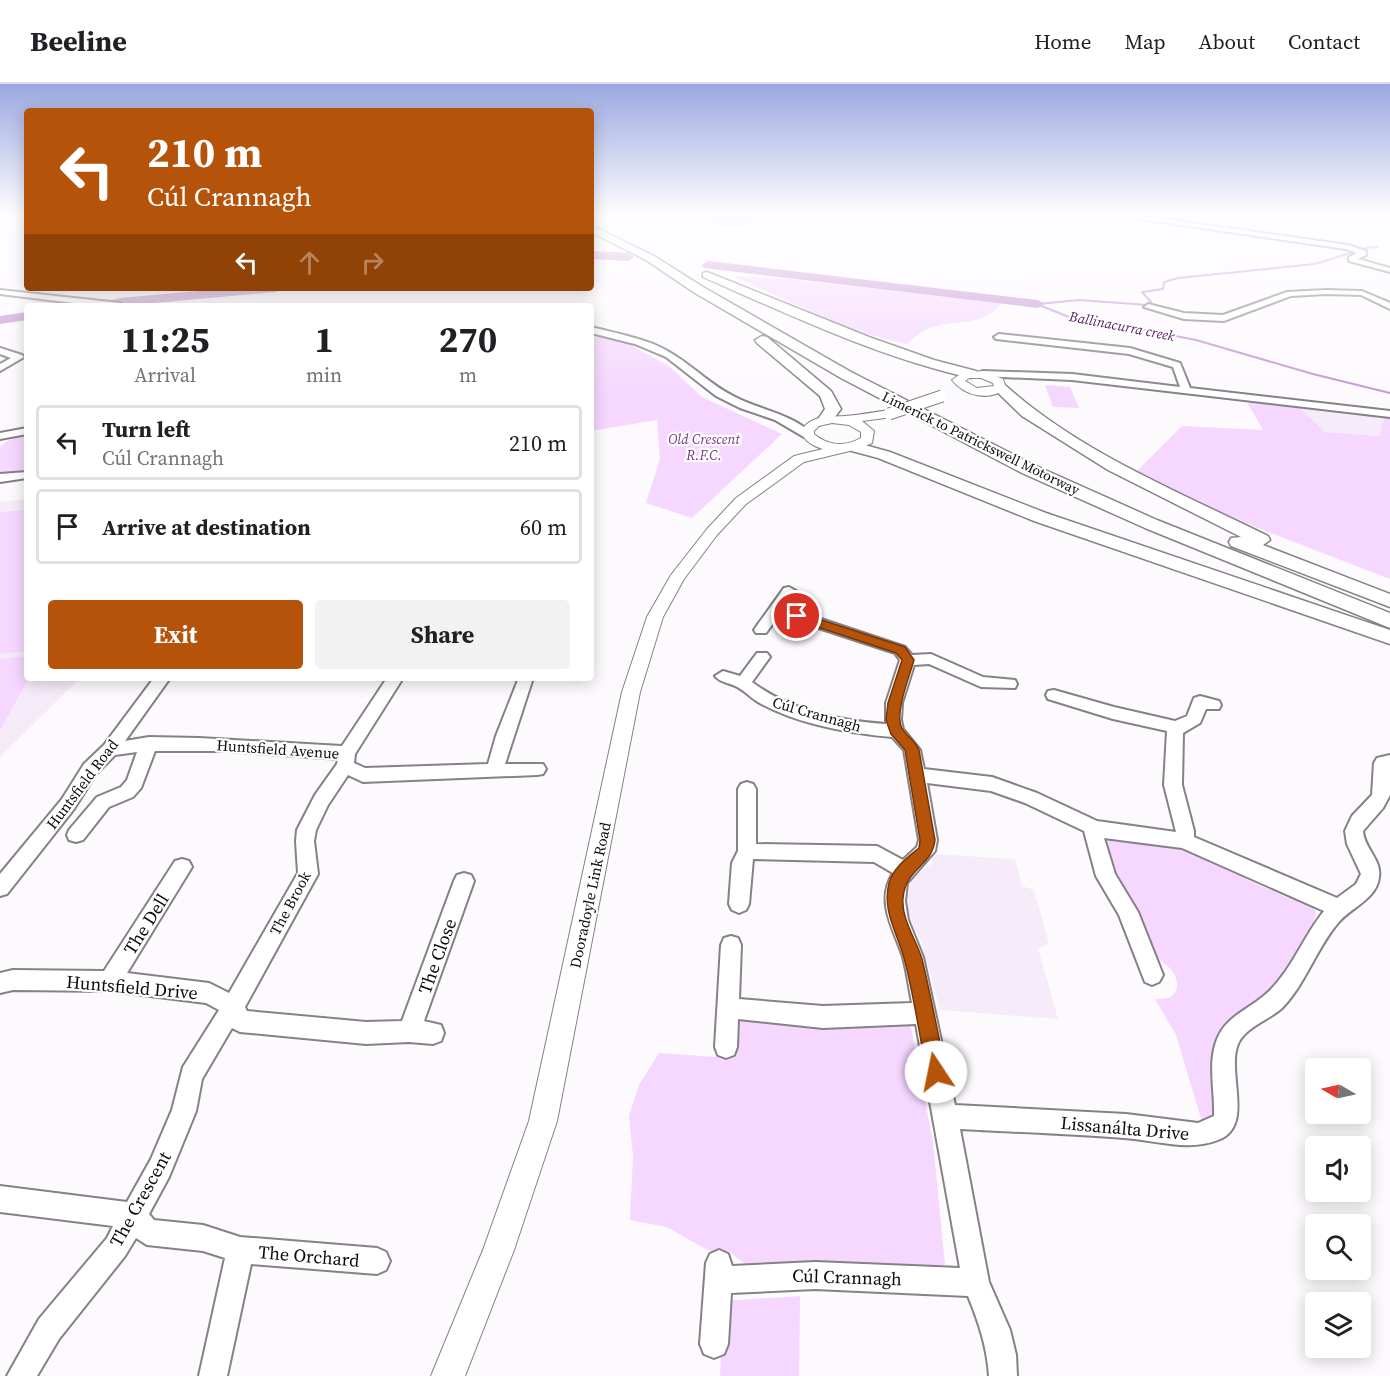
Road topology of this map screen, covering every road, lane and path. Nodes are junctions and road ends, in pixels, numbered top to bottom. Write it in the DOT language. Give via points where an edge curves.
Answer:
graph roads {
  1 [pos="685,274"];
  2 [pos="688,274"];
  3 [pos="703,283"];
  4 [pos="0,292"];
  5 [pos="94,303"];
  6 [pos="1390,306"];
  7 [pos="1148,307"];
  8 [pos="594,331"];
  9 [pos="999,337"];
  10 [pos="0,351"];
  11 [pos="0,368"];
  12 [pos="977,374"];
  13 [pos="1025,375"];
  14 [pos="959,383"];
  15 [pos="1000,386"];
  16 [pos="1185,391"];
  17 [pos="981,392"];
  18 [pos="942,396"];
  19 [pos="889,414"];
  20 [pos="1390,414"];
  21 [pos="778,418"];
  22 [pos="843,419"];
  23 [pos="821,421"];
  24 [pos="868,431"];
  25 [pos="24,432"];
  26 [pos="810,437"];
  27 [pos="1,438"];
  28 [pos="849,447"];
  29 [pos="799,459"];
  30 [pos="24,475"];
  31 [pos="0,478"];
  32 [pos="1119,493"];
  33 [pos="1203,528"];
  34 [pos="789,591"];
  35 [pos="1390,593"];
  36 [pos="1390,602"];
  37 [pos="776,609"];
  38 [pos="1390,621"];
  39 [pos="761,630"];
  40 [pos="1390,637"];
  41 [pos="762,657"];
  42 [pos="908,660"];
  43 [pos="723,676"];
  44 [pos="160,681"];
  45 [pos="393,681"];
  46 [pos="526,681"];
  47 [pos="743,683"];
  48 [pos="1009,684"];
  49 [pos="1054,695"];
  50 [pos="1213,705"];
  51 [pos="1175,727"];
  52 [pos="896,731"];
  53 [pos="149,743"];
  54 [pos="110,749"];
  55 [pos="346,760"];
  56 [pos="1390,761"];
  57 [pos="495,769"];
  58 [pos="537,769"];
  59 [pos="917,775"];
  60 [pos="747,789"];
  61 [pos="1092,827"];
  62 [pos="76,835"];
  63 [pos="1184,841"];
  64 [pos="747,851"];
  65 [pos="182,867"];
  66 [pos="905,870"];
  67 [pos="464,881"];
  68 [pos="0,888"];
  69 [pos="739,904"];
  70 [pos="1339,908"];
  71 [pos="731,945"];
  72 [pos="1152,975"];
  73 [pos="110,981"];
  74 [pos="0,983"];
  75 [pos="232,1007"];
  76 [pos="728,1008"];
  77 [pos="925,1013"];
  78 [pos="409,1031"];
  79 [pos="433,1033"];
  80 [pos="726,1047"];
  81 [pos="946,1116"];
  82 [pos="0,1199"];
  83 [pos="134,1216"];
  84 [pos="240,1250"];
  85 [pos="377,1261"];
  86 [pos="976,1283"];
  87 [pos="714,1344"];
  88 [pos="21,1376"];
  89 [pos="213,1376"];
  90 [pos="448,1376"];
  91 [pos="1003,1376"];
  1 -- 3 [label="highway, Limerick to Patrickswell Motorway"];
  2 -- 3 [label="highway, Limerick to Patrickswell Motorway"];
  3 -- 12 [label="highway" via="938,366"];
  3 -- 23 [label="highway" via="826,394 833,409"];
  3 -- 32 [label="highway, Limerick to Patrickswell Motorway" via="878,378"];
  3 -- 38 [label="highway, Limerick to Patrickswell Motorway" via="726,304 846,375 1028,469 1182,537"];
  4 -- 5 [label="street"];
  6 -- 7 [label="street" via="1362,294 1326,292 1290,294 1224,318 1184,316"];
  8 -- 21 [label="street" via="653,347 684,364 732,400"];
  9 -- 16 [label="street" via="1139,353 1177,365"];
  10 -- 11 [label="street" via="19,357"];
  12 -- 13 [label="street"];
  12 -- 14 [label="main road" via="962,376"];
  12 -- 15 [label="main road" via="995,378"];
  13 -- 15 [label="street"];
  13 -- 16 [label="street"];
  14 -- 17 [label="main road"];
  14 -- 18 [label="main road"];
  15 -- 17 [label="main road"];
  15 -- 35 [label="highway" via="1027,413 1114,466 1258,539"];
  16 -- 20 [label="street"];
  17 -- 18 [label="main road"];
  18 -- 19 [label="main road, bridge"];
  19 -- 22 [label="main road"];
  19 -- 24 [label="main road"];
  21 -- 23 [label="street"];
  21 -- 26 [label="street"];
  22 -- 23 [label="main road"];
  22 -- 24 [label="main road"];
  23 -- 26 [label="main road, Dooradoyle Link Road" via="810,426"];
  24 -- 28 [label="main road" via="867,440"];
  25 -- 27 [label="street"];
  26 -- 28 [label="main road" via="826,446"];
  26 -- 29 [label="main road, Dooradoyle Link Road"];
  28 -- 29 [label="main road, Dooradoyle Link Road"];
  28 -- 40 [label="highway" via="884,455 1051,521"];
  29 -- 90 [label="main road, Dooradoyle Link Road" via="741,501 677,578 655,617 631,692 543,1121 522,1187"];
  30 -- 31 [label="street"];
  33 -- 36 [label="highway"];
  34 -- 37 [label="street"];
  37 -- 39 [label="street"];
  37 -- 42 [label="street" via="900,650"];
  41 -- 47 [label="street"];
  42 -- 48 [label="street" via="931,659 981,682"];
  42 -- 52 [label="street" via="895,703"];
  43 -- 47 [label="street, Cúl Crannagh"];
  44 -- 54 [label="street, Huntsfield Road"];
  45 -- 55 [label="street, The Brook"];
  46 -- 57 [label="street"];
  47 -- 52 [label="street, Cúl Crannagh" via="769,701 825,719 871,730"];
  49 -- 51 [label="street"];
  50 -- 51 [label="street" via="1200,702 1194,719"];
  51 -- 63 [label="street" via="1174,788"];
  52 -- 59 [label="street" via="910,744"];
  53 -- 54 [label="street, Huntsfield Avenue"];
  53 -- 55 [label="street, Huntsfield Avenue" via="188,743"];
  53 -- 62 [label="street" via="135,783 127,792 103,802"];
  54 -- 68 [label="street, Huntsfield Road" via="90,769 68,804"];
  55 -- 57 [label="street, Huntsfield Avenue" via="363,775"];
  55 -- 75 [label="street, The Brook" via="304,835 310,861 308,874"];
  56 -- 70 [label="street, Lissanálta Drive" via="1383,764 1380,799 1353,833 1370,879 1353,900"];
  57 -- 58 [label="street, Huntsfield Avenue"];
  59 -- 61 [label="street" via="992,784"];
  59 -- 66 [label="street" via="928,840 926,851"];
  60 -- 64 [label="street"];
  61 -- 63 [label="street"];
  61 -- 72 [label="street" via="1106,876 1128,912"];
  63 -- 70 [label="street"];
  64 -- 66 [label="street" via="877,854"];
  64 -- 69 [label="street" via="742,863"];
  65 -- 73 [label="street, The Dell"];
  66 -- 77 [label="street" via="897,881 895,901"];
  67 -- 78 [label="street, The Close"];
  70 -- 81 [label="street, Lissanálta Drive" via="1277,998 1229,1038 1225,1051 1226,1115 1216,1130 1198,1135 1126,1126"];
  71 -- 76 [label="street"];
  73 -- 74 [label="street, Huntsfield Drive"];
  73 -- 75 [label="street, Huntsfield Drive" via="209,993"];
  75 -- 78 [label="street, Huntsfield Drive" via="240,1021 366,1033"];
  75 -- 83 [label="street, The Crescent" via="191,1075 184,1111"];
  76 -- 77 [label="street" via="823,1017"];
  76 -- 80 [label="street"];
  77 -- 81 [label="street"];
  78 -- 79 [label="street, Huntsfield Drive"];
  81 -- 86 [label="street"];
  82 -- 83 [label="street"];
  83 -- 84 [label="street, The Orchard" via="147,1232 202,1238"];
  83 -- 88 [label="street, The Crescent" via="116,1247 49,1329"];
  84 -- 85 [label="street, The Orchard"];
  84 -- 89 [label="street, The Orchard"];
  86 -- 87 [label="street, Cúl Crannagh" via="718,1272"];
  86 -- 91 [label="street" via="996,1330"];
}
